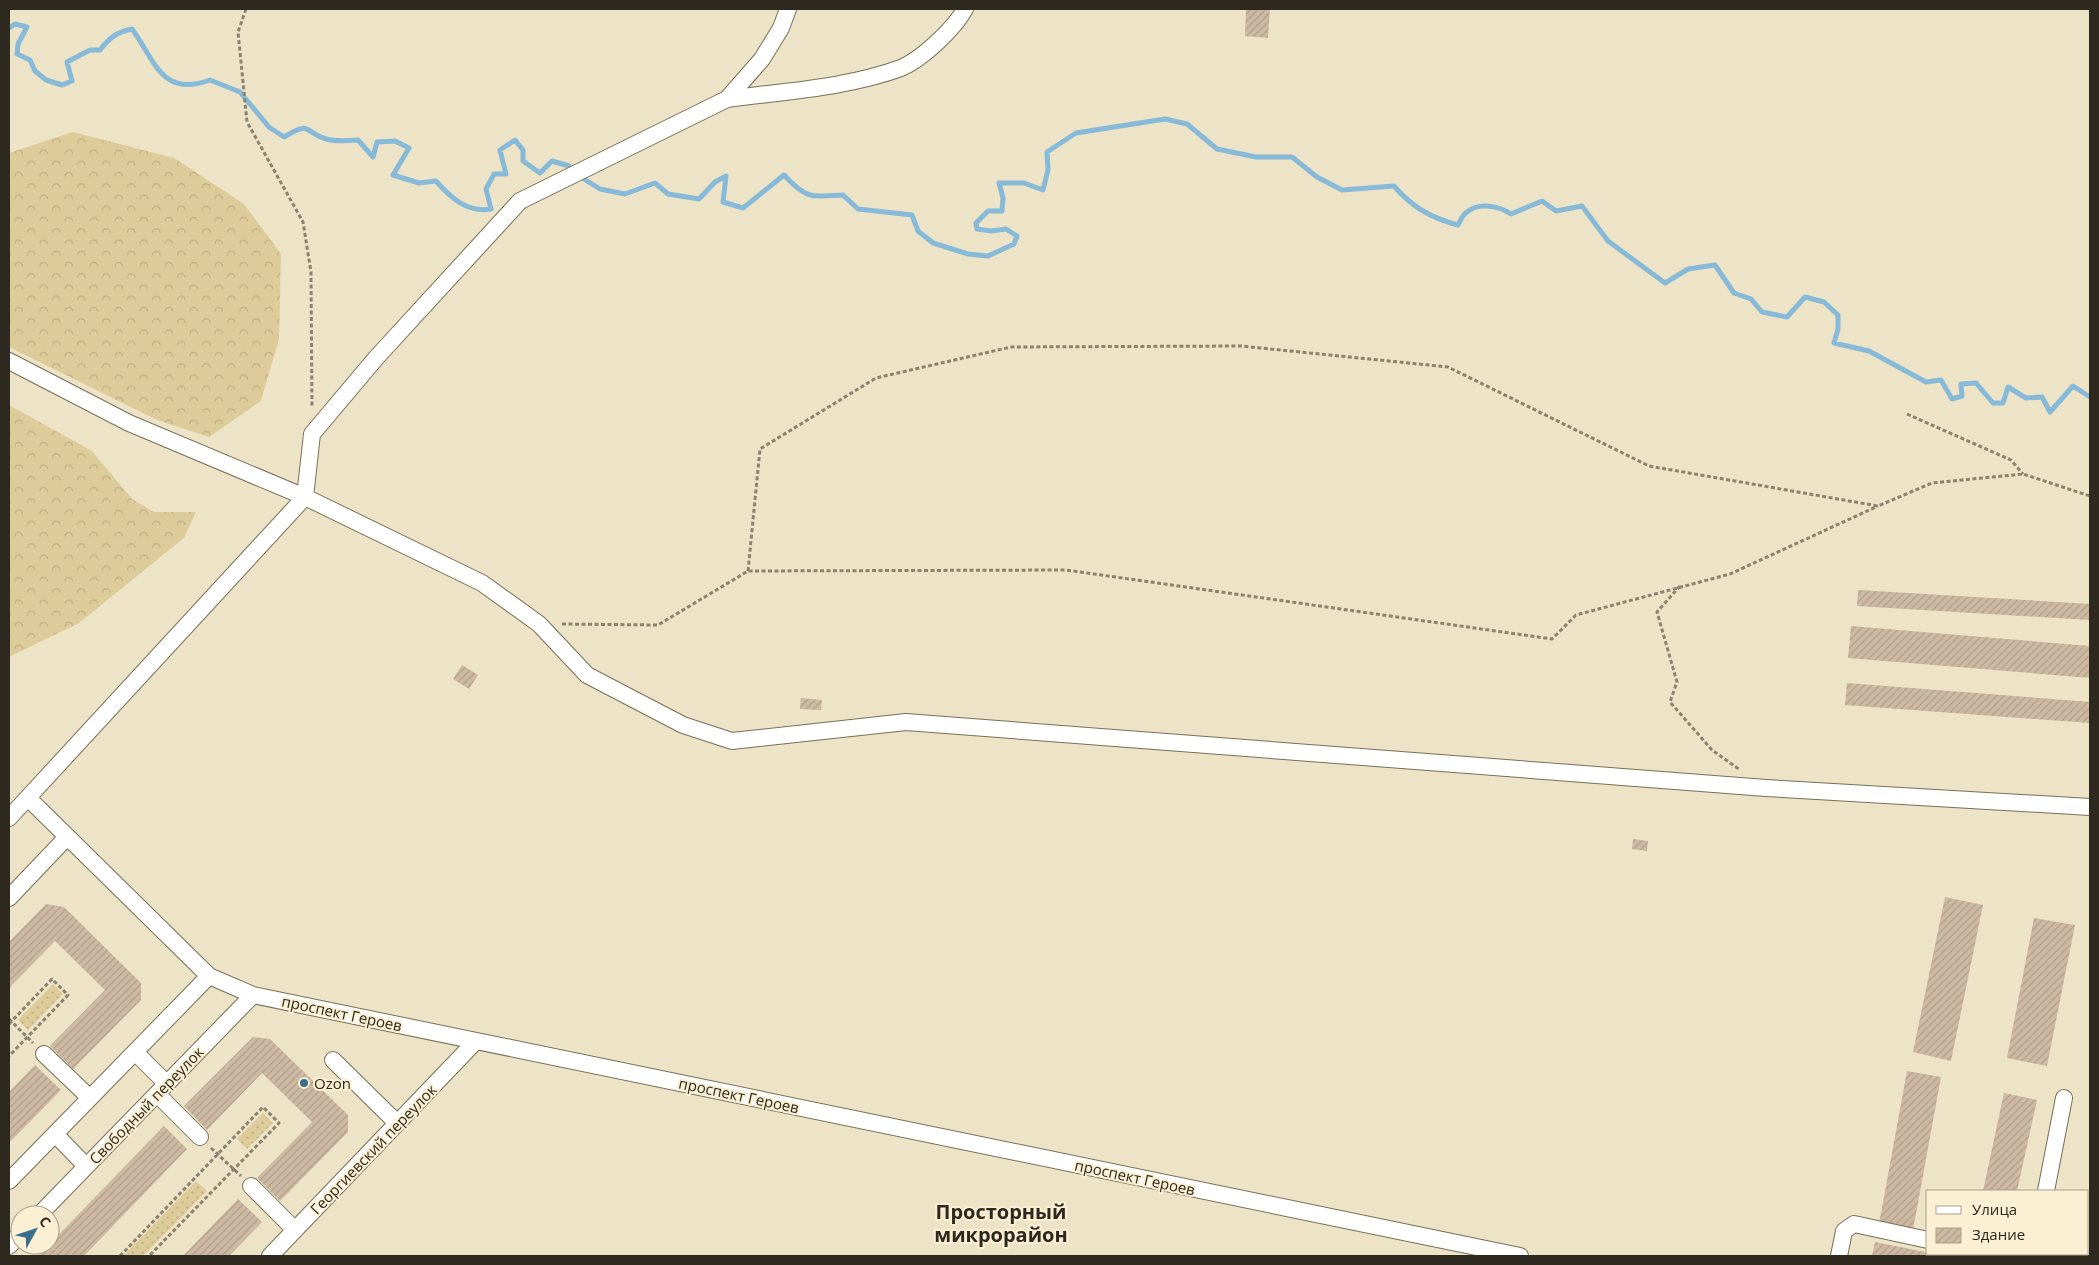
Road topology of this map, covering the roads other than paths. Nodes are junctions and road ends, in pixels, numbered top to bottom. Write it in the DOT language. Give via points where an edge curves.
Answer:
graph roads {
  1 [pos="788,9"];
  2 [pos="965,9"];
  3 [pos="727,99"];
  4 [pos="9,360"];
  5 [pos="305,497"];
  6 [pos="28,798"];
  7 [pos="2090,807"];
  8 [pos="9,818"];
  9 [pos="67,837"];
  10 [pos="9,898"];
  11 [pos="208,976"];
  12 [pos="254,995"];
  13 [pos="476,1041"];
  14 [pos="135,1052"];
  15 [pos="44,1054"];
  16 [pos="333,1060"];
  17 [pos="162,1089"];
  18 [pos="90,1098"];
  19 [pos="2064,1098"];
  20 [pos="397,1124"];
  21 [pos="54,1134"];
  22 [pos="200,1136"];
  23 [pos="86,1166"];
  24 [pos="9,1181"];
  25 [pos="250,1186"];
  26 [pos="2046,1190"];
  27 [pos="49,1205"];
  28 [pos="295,1230"];
  29 [pos="1926,1240"];
  30 [pos="270,1256"];
  31 [pos="1520,1256"];
  32 [pos="1839,1256"];
  1 -- 3 [label="street" via="781,28 762,59"];
  2 -- 3 [label="street" via="938,42 902,67 855,81"];
  3 -- 5 [label="street" via="520,202 376,358 312,434"];
  4 -- 5 [label="street" via="129,423"];
  5 -- 6 [label="street"];
  5 -- 7 [label="street" via="482,582 539,624 587,675 683,725 732,741 906,722 1766,788"];
  6 -- 8 [label="street"];
  6 -- 9 [label="street, проспект Героев"];
  9 -- 10 [label="street"];
  9 -- 11 [label="street, проспект Героев"];
  11 -- 12 [label="street, проспект Героев"];
  11 -- 14 [label="street"];
  12 -- 13 [label="street, проспект Героев"];
  12 -- 17 [label="street, Свободный переулок"];
  13 -- 20 [label="street, Георгиевский переулок"];
  13 -- 31 [label="street, проспект Героев"];
  14 -- 17 [label="street"];
  14 -- 18 [label="street"];
  15 -- 18 [label="street"];
  16 -- 20 [label="street"];
  17 -- 22 [label="street"];
  17 -- 23 [label="street, Свободный переулок"];
  18 -- 21 [label="street"];
  19 -- 26 [label="street"];
  20 -- 28 [label="street, Георгиевский переулок"];
  21 -- 23 [label="street"];
  21 -- 24 [label="street"];
  23 -- 27 [label="street, Свободный переулок"];
  25 -- 28 [label="street"];
  28 -- 30 [label="street, Георгиевский переулок"];
  29 -- 32 [label="street" via="1854,1224 1844,1230"];
}
